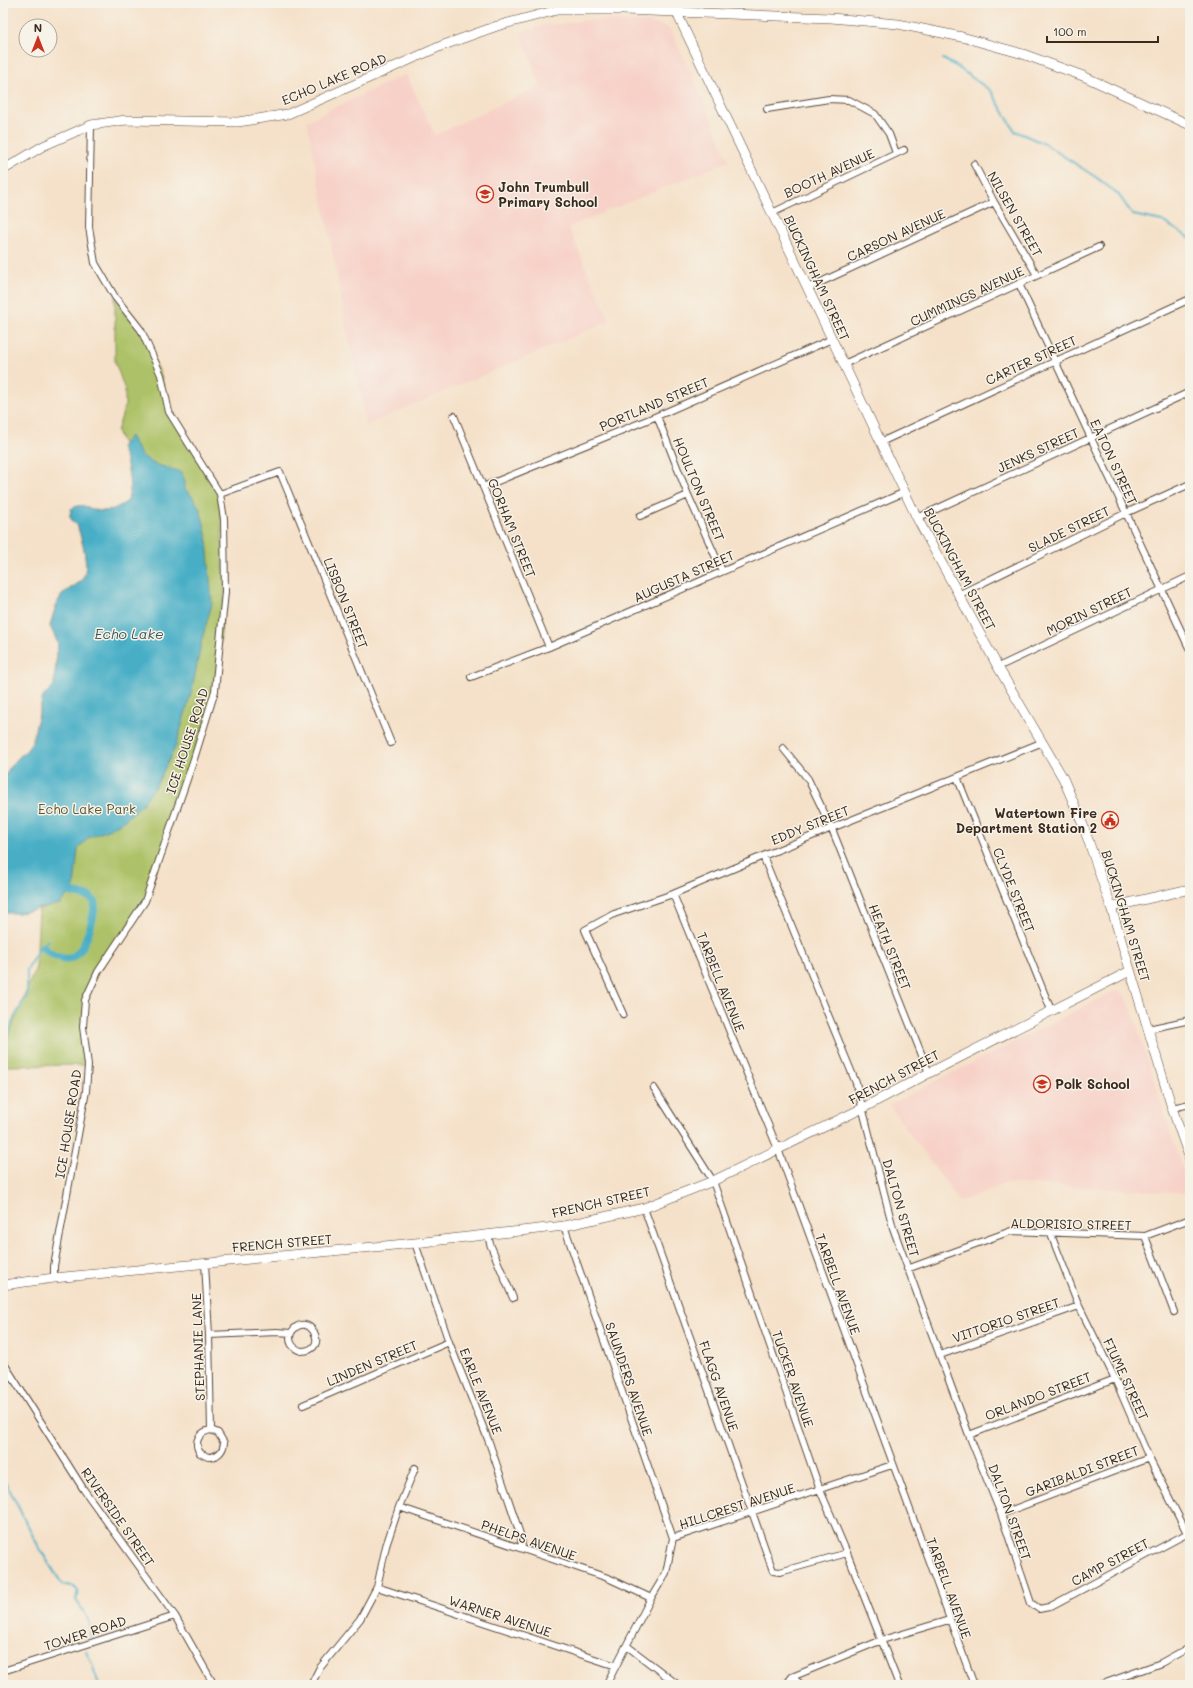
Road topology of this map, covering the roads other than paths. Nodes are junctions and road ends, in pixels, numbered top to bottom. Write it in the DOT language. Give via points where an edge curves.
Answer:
graph roads {
  1 [pos="565,3"];
  2 [pos="672,3"];
  3 [pos="557,10"];
  4 [pos="676,12"];
  5 [pos="767,109"];
  6 [pos="91,125"];
  7 [pos="1190,125"];
  8 [pos="904,150"];
  9 [pos="896,153"];
  10 [pos="974,164"];
  11 [pos="3,170"];
  12 [pos="994,202"];
  13 [pos="772,212"];
  14 [pos="1099,247"];
  15 [pos="1037,275"];
  16 [pos="1019,284"];
  17 [pos="808,288"];
  18 [pos="1190,299"];
  19 [pos="832,339"];
  20 [pos="1056,360"];
  21 [pos="844,364"];
  22 [pos="1190,392"];
  23 [pos="454,416"];
  24 [pos="657,416"];
  25 [pos="1090,437"];
  26 [pos="881,442"];
  27 [pos="1190,484"];
  28 [pos="483,487"];
  29 [pos="905,492"];
  30 [pos="220,494"];
  31 [pos="688,495"];
  32 [pos="1126,513"];
  33 [pos="640,516"];
  34 [pos="917,518"];
  35 [pos="722,571"];
  36 [pos="1190,576"];
  37 [pos="1161,589"];
  38 [pos="958,595"];
  39 [pos="549,647"];
  40 [pos="1190,650"];
  41 [pos="998,667"];
  42 [pos="471,677"];
  43 [pos="1043,742"];
  44 [pos="391,743"];
  45 [pos="783,748"];
  46 [pos="957,777"];
  47 [pos="832,829"];
  48 [pos="763,856"];
  49 [pos="1190,889"];
  50 [pos="673,894"];
  51 [pos="1111,907"];
  52 [pos="1130,971"];
  53 [pos="1051,1010"];
  54 [pos="622,1014"];
  55 [pos="1190,1020"];
  56 [pos="1148,1029"];
  57 [pos="929,1073"];
  58 [pos="654,1088"];
  59 [pos="1190,1104"];
  60 [pos="863,1108"];
  61 [pos="1172,1108"];
  62 [pos="778,1149"];
  63 [pos="1190,1159"];
  64 [pos="713,1181"];
  65 [pos="644,1208"];
  66 [pos="1190,1218"];
  67 [pos="564,1226"];
  68 [pos="1050,1232"];
  69 [pos="488,1234"];
  70 [pos="1146,1236"];
  71 [pos="415,1243"];
  72 [pos="205,1263"];
  73 [pos="907,1269"];
  74 [pos="54,1278"];
  75 [pos="3,1285"];
  76 [pos="513,1298"];
  77 [pos="1079,1306"];
  78 [pos="1174,1312"];
  79 [pos="291,1333"];
  80 [pos="209,1335"];
  81 [pos="449,1342"];
  82 [pos="940,1355"];
  83 [pos="3,1362"];
  84 [pos="1115,1378"];
  85 [pos="303,1405"];
  86 [pos="211,1430"];
  87 [pos="969,1435"];
  88 [pos="1149,1458"];
  89 [pos="892,1465"];
  90 [pos="415,1468"];
  91 [pos="820,1490"];
  92 [pos="399,1507"];
  93 [pos="751,1511"];
  94 [pos="1000,1514"];
  95 [pos="1189,1532"];
  96 [pos="673,1538"];
  97 [pos="522,1548"];
  98 [pos="847,1553"];
  99 [pos="377,1587"];
  100 [pos="651,1598"];
  101 [pos="1039,1609"];
  102 [pos="175,1616"];
  103 [pos="949,1620"];
  104 [pos="882,1640"];
  105 [pos="627,1646"];
  106 [pos="1190,1647"];
  107 [pos="616,1666"];
  108 [pos="3,1671"];
  109 [pos="792,1677"];
  110 [pos="214,1685"];
  111 [pos="311,1685"];
  112 [pos="606,1685"];
  113 [pos="678,1685"];
  114 [pos="786,1685"];
  115 [pos="802,1685"];
  116 [pos="899,1685"];
  117 [pos="974,1685"];
  118 [pos="1100,1685"];
  1 -- 3 [label="street, ECHO LAKE ROAD"];
  2 -- 4 [label="main road, BUCKINGHAM STREET"];
  3 -- 4 [label="main road, ECHO LAKE ROAD"];
  3 -- 6 [label="main road, ECHO LAKE ROAD" via="498,26 441,46 288,114 238,122 126,120"];
  4 -- 7 [label="main road, ECHO LAKE ROAD" via="831,18 898,24 962,38 1023,54 1083,76"];
  4 -- 13 [label="main road, BUCKINGHAM STREET"];
  5 -- 9 [label="street" via="829,99 849,100 875,114 889,134"];
  6 -- 11 [label="main road, ECHO LAKE ROAD" via="43,146"];
  6 -- 30 [label="street, ICE HOUSE ROAD" via="89,227 94,263 115,297 141,330 162,375 169,412"];
  8 -- 9 [label="street, BOOTH AVENUE"];
  9 -- 13 [label="street, BOOTH AVENUE"];
  10 -- 12 [label="street, NILSEN STREET"];
  12 -- 15 [label="street, NILSEN STREET"];
  12 -- 17 [label="street, CARSON AVENUE"];
  13 -- 17 [label="main road, BUCKINGHAM STREET"];
  14 -- 15 [label="street, CUMMINGS AVENUE"];
  15 -- 16 [label="street, CUMMINGS AVENUE"];
  16 -- 20 [label="street, EATON STREET"];
  16 -- 21 [label="street, CUMMINGS AVENUE"];
  17 -- 19 [label="main road, BUCKINGHAM STREET"];
  18 -- 20 [label="street, CARTER STREET"];
  19 -- 21 [label="main road, BUCKINGHAM STREET"];
  19 -- 24 [label="street, PORTLAND STREET"];
  20 -- 25 [label="street, EATON STREET"];
  20 -- 26 [label="street, CARTER STREET"];
  21 -- 26 [label="main road, BUCKINGHAM STREET"];
  22 -- 25 [label="street, JENKS STREET"];
  23 -- 28 [label="street, GORHAM STREET"];
  24 -- 28 [label="street, PORTLAND STREET"];
  24 -- 31 [label="street, HOULTON STREET"];
  25 -- 32 [label="street, EATON STREET"];
  25 -- 34 [label="street, JENKS STREET"];
  26 -- 29 [label="main road, BUCKINGHAM STREET"];
  27 -- 32 [label="street, SLADE STREET"];
  28 -- 39 [label="street, GORHAM STREET"];
  29 -- 34 [label="main road, BUCKINGHAM STREET"];
  29 -- 35 [label="street, AUGUSTA STREET"];
  30 -- 44 [label="street, LISBON STREET" via="280,472"];
  30 -- 74 [label="street, ICE HOUSE ROAD" via="224,519 225,592 215,691 145,900 98,972 85,1000 83,1027 88,1065 86,1091 54,1266"];
  31 -- 33 [label="street"];
  31 -- 35 [label="street, HOULTON STREET"];
  32 -- 37 [label="street, EATON STREET"];
  32 -- 38 [label="street, SLADE STREET"];
  34 -- 38 [label="main road, BUCKINGHAM STREET"];
  35 -- 39 [label="street, AUGUSTA STREET"];
  36 -- 37 [label="street, MORIN STREET"];
  37 -- 40 [label="street, EATON STREET"];
  37 -- 41 [label="street, MORIN STREET"];
  38 -- 41 [label="main road, BUCKINGHAM STREET"];
  39 -- 42 [label="street, AUGUSTA STREET"];
  41 -- 43 [label="main road, BUCKINGHAM STREET"];
  43 -- 46 [label="street, EDDY STREET"];
  43 -- 51 [label="main road, BUCKINGHAM STREET" via="1063,778 1083,824"];
  45 -- 47 [label="street, HEATH STREET" via="808,779"];
  46 -- 47 [label="street, EDDY STREET"];
  46 -- 53 [label="street, CLYDE STREET"];
  47 -- 48 [label="street, EDDY STREET"];
  47 -- 57 [label="street, HEATH STREET"];
  48 -- 50 [label="street, EDDY STREET"];
  48 -- 60 [label="street, DALTON STREET" via="856,1083"];
  49 -- 51 [label="main road"];
  50 -- 54 [label="street, EDDY STREET" via="614,914 585,930"];
  50 -- 62 [label="street, TARBELL AVENUE"];
  51 -- 52 [label="main road, BUCKINGHAM STREET"];
  52 -- 53 [label="main road, FRENCH STREET"];
  52 -- 56 [label="main road, BUCKINGHAM STREET"];
  53 -- 57 [label="main road, FRENCH STREET"];
  55 -- 56 [label="street"];
  56 -- 61 [label="main road, BUCKINGHAM STREET"];
  57 -- 60 [label="main road, FRENCH STREET"];
  58 -- 64 [label="street, TUCKER AVENUE"];
  59 -- 61 [label="street"];
  60 -- 62 [label="main road, FRENCH STREET"];
  60 -- 73 [label="street, DALTON STREET" via="893,1228"];
  61 -- 63 [label="main road, BUCKINGHAM STREET"];
  62 -- 64 [label="main road, FRENCH STREET"];
  62 -- 89 [label="street, TARBELL AVENUE"];
  64 -- 65 [label="main road, FRENCH STREET"];
  64 -- 91 [label="street, TUCKER AVENUE"];
  65 -- 67 [label="main road, FRENCH STREET"];
  65 -- 93 [label="street, FLAGG AVENUE"];
  66 -- 70 [label="street, ALDORISIO STREET"];
  67 -- 69 [label="main road, FRENCH STREET"];
  67 -- 96 [label="street, SAUNDERS AVENUE"];
  68 -- 70 [label="street, ALDORISIO STREET"];
  68 -- 73 [label="street, ALDORISIO STREET" via="1011,1231"];
  68 -- 77 [label="street, FIUME STREET"];
  69 -- 71 [label="main road, FRENCH STREET"];
  69 -- 76 [label="street"];
  70 -- 78 [label="street"];
  71 -- 72 [label="main road, FRENCH STREET"];
  71 -- 81 [label="street, EARLE AVENUE"];
  72 -- 74 [label="main road, FRENCH STREET"];
  72 -- 80 [label="street, STEPHANIE LANE"];
  73 -- 82 [label="street, DALTON STREET"];
  74 -- 75 [label="main road, FRENCH STREET"];
  77 -- 82 [label="street, VITTORIO STREET"];
  77 -- 84 [label="street, FIUME STREET"];
  79 -- 79 [label="street" via="290,1342 296,1350 305,1351 315,1345 315,1332 308,1326 295,1327"];
  79 -- 80 [label="street"];
  80 -- 86 [label="street, STEPHANIE LANE"];
  81 -- 85 [label="street, LINDEN STREET"];
  81 -- 97 [label="street, EARLE AVENUE" via="489,1442 521,1537"];
  82 -- 87 [label="street, DALTON STREET"];
  83 -- 102 [label="street, RIVERSIDE STREET" via="84,1490"];
  84 -- 87 [label="street, ORLANDO STREET"];
  84 -- 88 [label="street, FIUME STREET"];
  86 -- 86 [label="street" via="222,1437 223,1447 218,1455 208,1457 200,1453 197,1443 203,1432"];
  87 -- 94 [label="street, DALTON STREET"];
  88 -- 94 [label="street, GARIBALDI STREET"];
  88 -- 95 [label="street, FIUME STREET"];
  89 -- 91 [label="street, HILLCREST AVENUE"];
  89 -- 103 [label="street, TARBELL AVENUE"];
  90 -- 92 [label="street"];
  91 -- 93 [label="street, HILLCREST AVENUE"];
  91 -- 98 [label="street, TUCKER AVENUE"];
  92 -- 97 [label="street, PHELPS AVENUE"];
  92 -- 99 [label="street" via="386,1546"];
  93 -- 96 [label="street, HILLCREST AVENUE"];
  93 -- 98 [label="street, FLAGG AVENUE" via="773,1571 780,1572"];
  94 -- 101 [label="street, DALTON STREET" via="1031,1603"];
  95 -- 101 [label="street, CAMP STREET" via="1049,1607"];
  96 -- 100 [label="street, HILLCREST AVENUE" via="666,1573"];
  97 -- 100 [label="street, PHELPS AVENUE" via="608,1578"];
  98 -- 104 [label="street, TUCKER AVENUE"];
  99 -- 107 [label="street, WARNER AVENUE"];
  99 -- 111 [label="street" via="360,1619 319,1669"];
  100 -- 105 [label="street, HILLCREST AVENUE"];
  102 -- 108 [label="street, TOWER ROAD"];
  102 -- 110 [label="street, RIVERSIDE STREET"];
  103 -- 104 [label="street"];
  103 -- 117 [label="street, TARBELL AVENUE"];
  104 -- 109 [label="street"];
  104 -- 116 [label="street, TUCKER AVENUE"];
  105 -- 107 [label="street, HILLCREST AVENUE"];
  105 -- 113 [label="street"];
  106 -- 118 [label="street" via="1161,1663"];
  107 -- 112 [label="street, HILLCREST AVENUE"];
  109 -- 114 [label="street"];
  109 -- 115 [label="street"];
}
